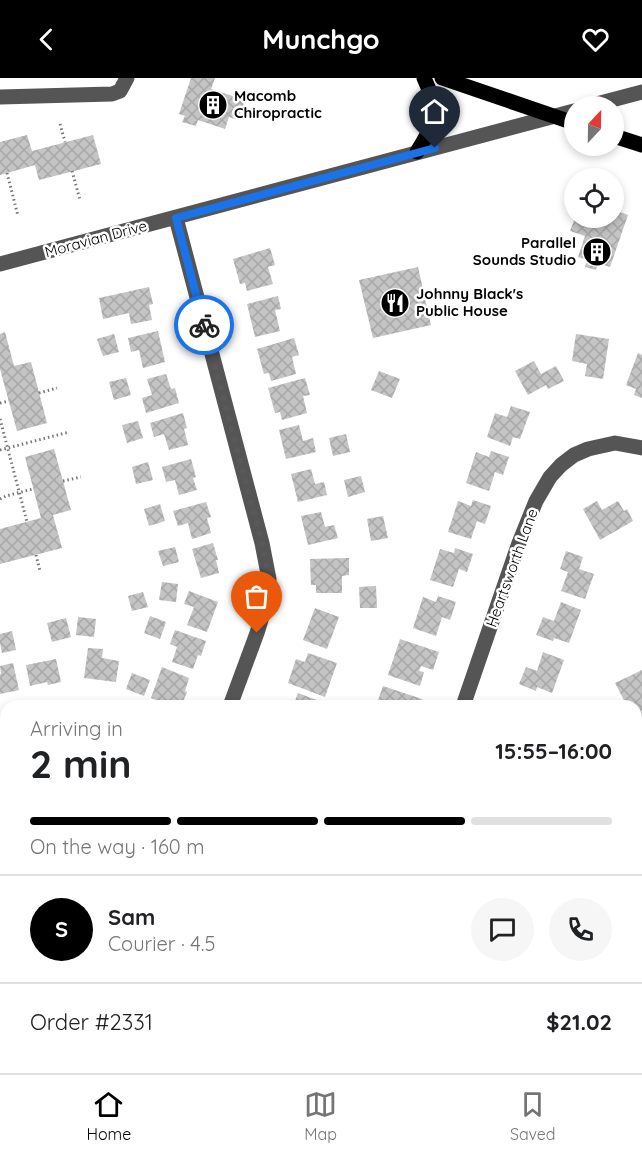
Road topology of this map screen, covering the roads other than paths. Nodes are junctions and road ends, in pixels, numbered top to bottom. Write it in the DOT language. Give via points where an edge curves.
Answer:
graph roads {
  1 [pos="127,78"];
  2 [pos="424,78"];
  3 [pos="442,78"];
  4 [pos="642,92"];
  5 [pos="0,97"];
  6 [pos="624,97"];
  7 [pos="564,114"];
  8 [pos="554,116"];
  9 [pos="564,120"];
  10 [pos="624,139"];
  11 [pos="642,145"];
  12 [pos="417,152"];
  13 [pos="176,218"];
  14 [pos="0,264"];
  15 [pos="642,448"];
  16 [pos="232,700"];
  17 [pos="465,700"];
  1 -- 5 [label="street" via="120,91 112,94"];
  2 -- 12 [label="main road" via="434,112"];
  3 -- 8 [label="main road"];
  4 -- 6 [label="street"];
  7 -- 8 [label="street, Moravian Drive"];
  8 -- 9 [label="main road"];
  8 -- 12 [label="street, Moravian Drive"];
  10 -- 11 [label="main road"];
  12 -- 13 [label="street, Moravian Drive"];
  13 -- 14 [label="street, Moravian Drive"];
  13 -- 16 [label="street" via="269,579 264,611"];
  15 -- 17 [label="street, Heartsworth Lane" via="615,443 588,449 574,455 549,477 515,554"];
}
